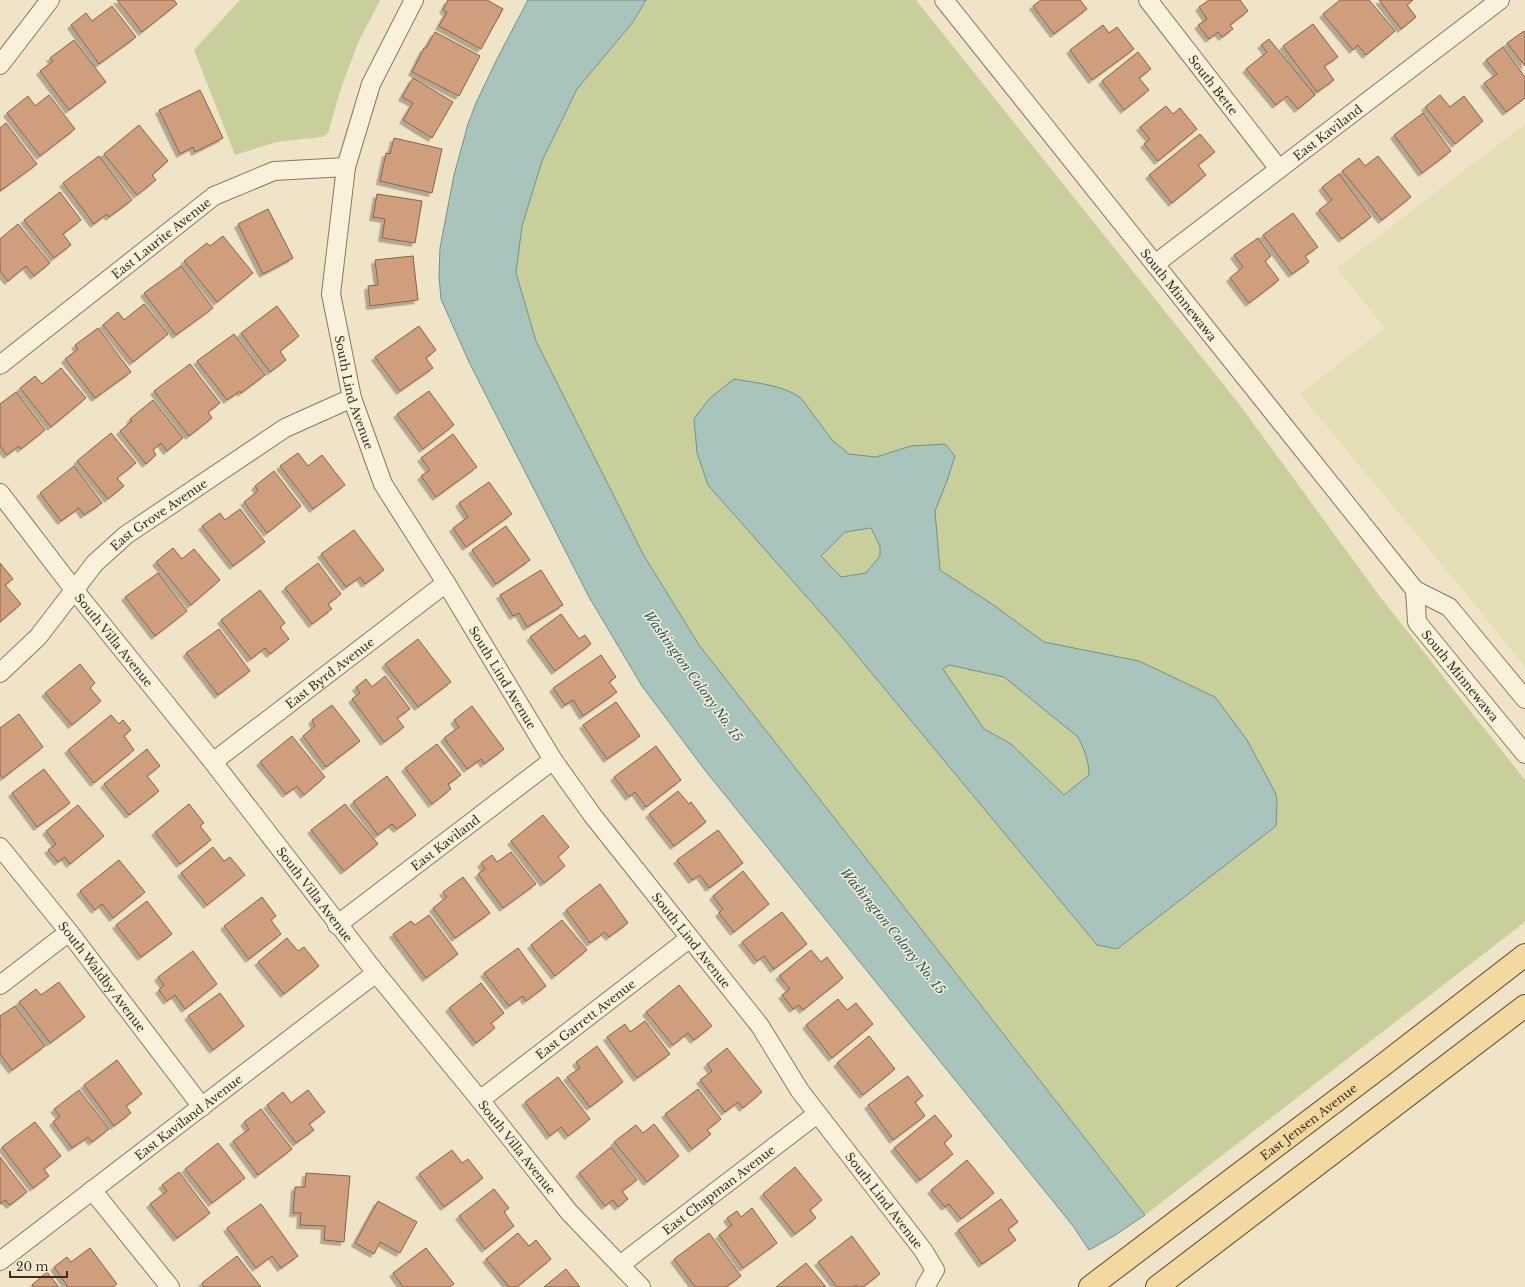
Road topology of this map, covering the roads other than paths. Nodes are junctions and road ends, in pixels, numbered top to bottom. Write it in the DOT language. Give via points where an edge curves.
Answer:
graph roads {
  1 [pos="50,0"];
  2 [pos="414,0"];
  3 [pos="944,0"];
  4 [pos="1148,0"];
  5 [pos="1500,0"];
  6 [pos="2,60"];
  7 [pos="346,167"];
  8 [pos="1279,169"];
  9 [pos="1155,264"];
  10 [pos="0,366"];
  11 [pos="352,398"];
  12 [pos="0,493"];
  13 [pos="446,583"];
  14 [pos="75,590"];
  15 [pos="1415,590"];
  16 [pos="0,673"];
  17 [pos="1525,699"];
  18 [pos="1525,754"];
  19 [pos="553,760"];
  20 [pos="213,762"];
  21 [pos="0,847"];
  22 [pos="338,925"];
  23 [pos="69,932"];
  24 [pos="690,938"];
  25 [pos="1525,955"];
  26 [pos="376,973"];
  27 [pos="0,985"];
  28 [pos="1525,1006"];
  29 [pos="480,1100"];
  30 [pos="202,1107"];
  31 [pos="817,1114"];
  32 [pos="92,1190"];
  33 [pos="0,1261"];
  34 [pos="620,1265"];
  35 [pos="170,1287"];
  36 [pos="641,1287"];
  37 [pos="925,1287"];
  38 [pos="1090,1287"];
  39 [pos="1157,1287"];
  1 -- 6 [label="street"];
  2 -- 7 [label="street, South Lind Avenue" via="371,84"];
  3 -- 9 [label="street, South Minnewawa"];
  4 -- 8 [label="street, South Bette"];
  5 -- 8 [label="street, East Kaviland"];
  7 -- 10 [label="street, East Laurite Avenue" via="274,171 214,196"];
  7 -- 11 [label="street, South Lind Avenue" via="331,294"];
  8 -- 9 [label="street, East Kaviland"];
  9 -- 15 [label="street, South Minnewawa"];
  11 -- 13 [label="street, South Lind Avenue" via="383,484"];
  11 -- 14 [label="street, East Grove Avenue" via="285,428 126,535 95,563"];
  12 -- 14 [label="street, South Villa Avenue"];
  13 -- 19 [label="street, South Lind Avenue"];
  13 -- 20 [label="street, East Byrd Avenue"];
  14 -- 16 [label="street, East Grove Avenue" via="38,637"];
  14 -- 20 [label="street, South Villa Avenue"];
  15 -- 17 [label="street, South Minnewawa" via="1449,607"];
  15 -- 18 [label="street, South Minnewawa" via="1417,622"];
  19 -- 22 [label="street, East Kaviland"];
  19 -- 24 [label="street, South Lind Avenue" via="593,816"];
  20 -- 22 [label="street, South Villa Avenue"];
  21 -- 23 [label="street, South Waldby Avenue"];
  22 -- 26 [label="street, South Villa Avenue"];
  23 -- 27 [label="street"];
  23 -- 30 [label="street, South Waldby Avenue"];
  24 -- 29 [label="street, East Garrett Avenue"];
  24 -- 31 [label="street, South Lind Avenue" via="760,1026"];
  25 -- 38 [label="main road, East Jensen Avenue"];
  26 -- 29 [label="street, South Villa Avenue"];
  26 -- 30 [label="street, East Kaviland Avenue"];
  28 -- 39 [label="main road"];
  29 -- 34 [label="street, South Villa Avenue" via="569,1212"];
  30 -- 32 [label="street, East Kaviland Avenue"];
  31 -- 34 [label="street, East Chapman Avenue"];
  31 -- 37 [label="street, South Lind Avenue" via="923,1250 935,1270"];
  32 -- 33 [label="street, East Kaviland Avenue"];
  32 -- 35 [label="street"];
  34 -- 36 [label="street, South Villa Avenue"];
}
